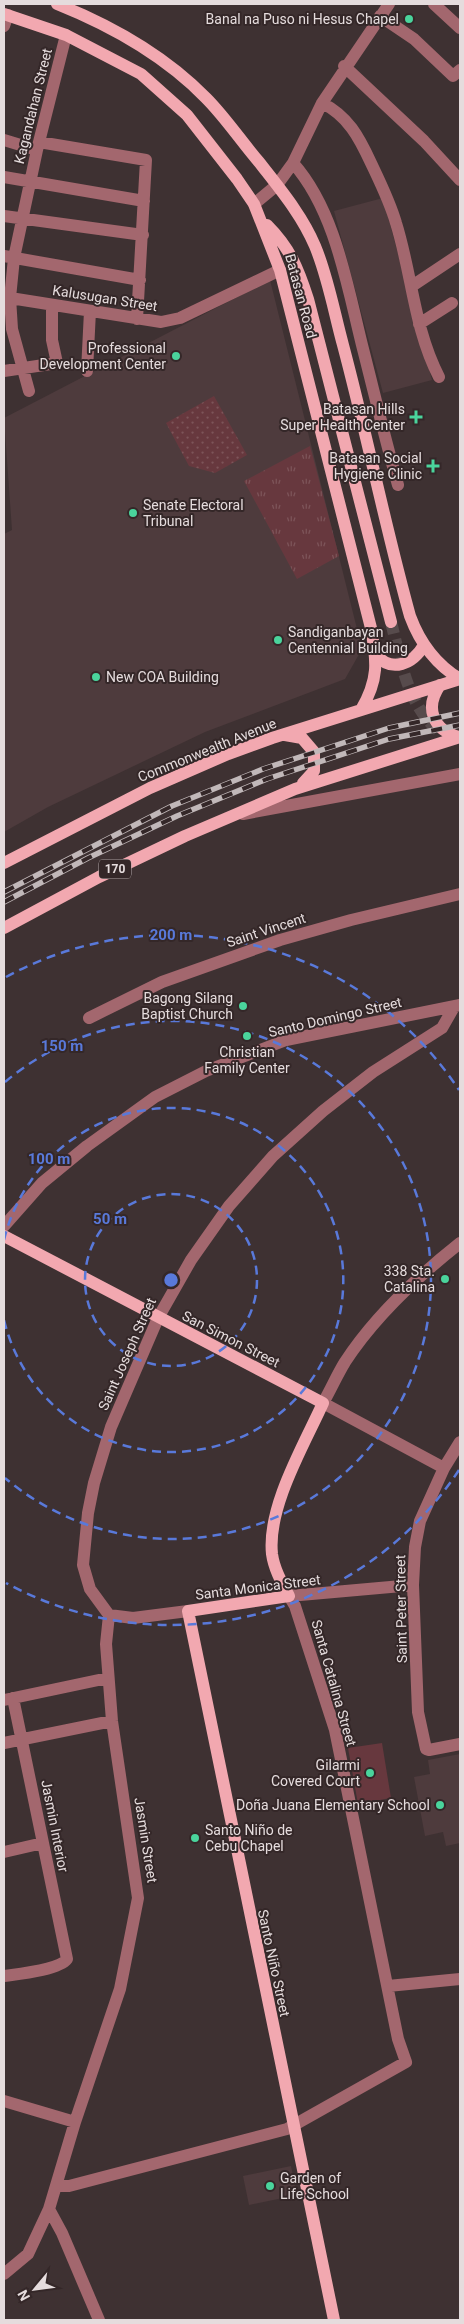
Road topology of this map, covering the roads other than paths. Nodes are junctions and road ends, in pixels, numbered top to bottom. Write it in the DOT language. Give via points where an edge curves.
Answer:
graph roads {
  1 [pos="57,4"];
  2 [pos="389,4"];
  3 [pos="434,4"];
  4 [pos="380,16"];
  5 [pos="5,18"];
  6 [pos="460,28"];
  7 [pos="66,36"];
  8 [pos="344,66"];
  9 [pos="460,70"];
  10 [pos="322,103"];
  11 [pos="4,140"];
  12 [pos="38,146"];
  13 [pos="293,163"];
  14 [pos="458,174"];
  15 [pos="4,177"];
  16 [pos="30,181"];
  17 [pos="277,185"];
  18 [pos="144,201"];
  19 [pos="254,204"];
  20 [pos="4,216"];
  21 [pos="21,219"];
  22 [pos="261,219"];
  23 [pos="143,235"];
  24 [pos="460,254"];
  25 [pos="9,257"];
  26 [pos="280,270"];
  27 [pos="140,280"];
  28 [pos="412,286"];
  29 [pos="7,298"];
  30 [pos="452,302"];
  31 [pos="52,305"];
  32 [pos="90,311"];
  33 [pos="137,319"];
  34 [pos="419,324"];
  35 [pos="21,368"];
  36 [pos="4,371"];
  37 [pos="87,371"];
  38 [pos="439,377"];
  39 [pos="29,390"];
  40 [pos="378,411"];
  41 [pos="362,417"];
  42 [pos="398,486"];
  43 [pos="391,622"];
  44 [pos="424,645"];
  45 [pos="376,655"];
  46 [pos="460,679"];
  47 [pos="440,685"];
  48 [pos="361,710"];
  49 [pos="460,737"];
  50 [pos="272,738"];
  51 [pos="460,774"];
  52 [pos="295,789"];
  53 [pos="229,817"];
  54 [pos="4,863"];
  55 [pos="460,894"];
  56 [pos="4,928"];
  57 [pos="457,1006"];
  58 [pos="89,1018"];
  59 [pos="4,1226"];
  60 [pos="4,1236"];
  61 [pos="460,1243"];
  62 [pos="158,1318"];
  63 [pos="323,1403"];
  64 [pos="460,1442"];
  65 [pos="444,1468"];
  66 [pos="413,1585"];
  67 [pos="289,1596"];
  68 [pos="188,1611"];
  69 [pos="109,1615"];
  70 [pos="108,1678"];
  71 [pos="8,1699"];
  72 [pos="112,1721"];
  73 [pos="22,1739"];
  74 [pos="4,1743"];
  75 [pos="460,1744"];
  76 [pos="43,1843"];
  77 [pos="4,1852"];
  78 [pos="4,1976"];
  79 [pos="460,1979"];
  80 [pos="388,1986"];
  81 [pos="4,2101"];
  82 [pos="75,2122"];
  83 [pos="293,2127"];
  84 [pos="56,2186"];
  85 [pos="49,2209"];
  86 [pos="4,2274"];
  87 [pos="99,2320"];
  88 [pos="334,2320"];
  1 -- 17 [label="main road, Batasan Road" via="114,30 157,55 181,74 207,98"];
  2 -- 4 [label="street"];
  3 -- 6 [label="street"];
  4 -- 8 [label="street"];
  4 -- 9 [label="street" via="414,40 453,76"];
  5 -- 7 [label="main road, Batasan Road"];
  7 -- 12 [label="street, Kagandahan Street"];
  7 -- 19 [label="main road, Batasan Road" via="141,74 164,92 206,139"];
  8 -- 10 [label="street"];
  8 -- 14 [label="street"];
  10 -- 13 [label="street"];
  10 -- 28 [label="street" via="336,110 353,127 368,157 396,222"];
  11 -- 12 [label="street"];
  12 -- 16 [label="street, Kagandahan Street"];
  12 -- 18 [label="street" via="146,160"];
  13 -- 17 [label="street"];
  13 -- 40 [label="street" via="309,180 326,212"];
  15 -- 16 [label="street"];
  16 -- 18 [label="street"];
  16 -- 21 [label="street, Kagandahan Street"];
  17 -- 19 [label="street"];
  17 -- 41 [label="main road, Batasan Road" via="306,226 318,255"];
  18 -- 23 [label="street"];
  19 -- 22 [label="main road, Batasan Road"];
  20 -- 21 [label="street"];
  21 -- 23 [label="street"];
  21 -- 25 [label="street, Kagandahan Street"];
  22 -- 26 [label="main road, Batasan Road"];
  22 -- 43 [label="main road" via="291,253 300,274"];
  23 -- 27 [label="street"];
  24 -- 28 [label="street"];
  25 -- 27 [label="street"];
  25 -- 29 [label="street, Kagandahan Street"];
  26 -- 33 [label="street, Kalusugan Street" via="180,318 161,322"];
  26 -- 45 [label="main road, Batasan Road"];
  27 -- 33 [label="street"];
  28 -- 34 [label="street"];
  29 -- 31 [label="street, Kalusugan Street"];
  29 -- 35 [label="street, Kagandahan Street"];
  30 -- 34 [label="street"];
  31 -- 32 [label="street, Kalusugan Street"];
  31 -- 35 [label="street" via="52,340 57,363"];
  32 -- 33 [label="street, Kalusugan Street"];
  32 -- 37 [label="street"];
  34 -- 38 [label="street"];
  35 -- 36 [label="street"];
  35 -- 39 [label="street, Kagandahan Street"];
  40 -- 41 [label="street"];
  40 -- 42 [label="street"];
  41 -- 44 [label="main road, Batasan Road" via="406,599"];
  44 -- 45 [label="main road" via="412,660 401,665 386,663"];
  44 -- 46 [label="main road, Batasan Road" via="438,662"];
  45 -- 48 [label="main road, Batasan Road" via="376,676"];
  46 -- 47 [label="main road, Commonwealth Avenue"];
  47 -- 48 [label="main road, Commonwealth Avenue"];
  47 -- 49 [label="main road" via="432,700 434,719 442,730"];
  48 -- 50 [label="main road, Commonwealth Avenue"];
  49 -- 52 [label="main road, 170"];
  50 -- 52 [label="main road" via="296,735 308,742 314,752 314,772"];
  50 -- 54 [label="main road, Commonwealth Avenue" via="150,788"];
  51 -- 53 [label="street, 170"];
  52 -- 53 [label="main road, 170"];
  53 -- 56 [label="main road, 170" via="108,873"];
  55 -- 58 [label="street, Saint Vincent" via="280,940 162,982"];
  57 -- 59 [label="street, Santo Domingo Street" via="286,1040 206,1071 155,1097 87,1146 42,1183"];
  57 -- 62 [label="street, Saint Joseph Street" via="438,1032 373,1072 273,1156 229,1206 196,1252"];
  60 -- 62 [label="main road, San Simon Street"];
  61 -- 63 [label="street, Santa Catalina Street" via="404,1292 378,1320 346,1362"];
  62 -- 63 [label="main road, San Simon Street"];
  62 -- 69 [label="street, Saint Joseph Street" via="111,1426 88,1512 83,1565 90,1589"];
  63 -- 65 [label="street, San Simon Street"];
  63 -- 67 [label="main road, Santa Catalina Street" via="294,1467 275,1520 272,1555 280,1581"];
  64 -- 65 [label="street, Saint Peter Street"];
  65 -- 66 [label="street, Saint Peter Street" via="420,1522"];
  66 -- 67 [label="street, Santa Monica Street"];
  66 -- 75 [label="street, Saint Peter Street" via="418,1712 426,1749"];
  67 -- 68 [label="main road, Santa Monica Street"];
  67 -- 80 [label="street, Santa Catalina Street" via="335,1730"];
  68 -- 69 [label="street, Santa Monica Street" via="133,1618"];
  68 -- 83 [label="main road, Santo Niño Street"];
  69 -- 70 [label="street, Jasmin Street" via="105,1633"];
  70 -- 71 [label="street"];
  70 -- 72 [label="street, Jasmin Street"];
  71 -- 73 [label="street, Jasmin Interior"];
  72 -- 73 [label="street"];
  72 -- 82 [label="street, Jasmin Street" via="138,1898 120,1989"];
  73 -- 74 [label="street"];
  73 -- 76 [label="street, Jasmin Interior"];
  76 -- 77 [label="street"];
  76 -- 78 [label="street, Jasmin Interior" via="66,1961 44,1969"];
  79 -- 80 [label="street"];
  80 -- 83 [label="street, Santa Catalina Street" via="406,2062"];
  81 -- 82 [label="street"];
  82 -- 84 [label="street, Jasmin Street"];
  83 -- 84 [label="street, Santa Catalina Street" via="69,2186"];
  83 -- 88 [label="main road, Santo Niño Street"];
  84 -- 85 [label="street, Jasmin Street"];
  85 -- 86 [label="street, Jasmin Street" via="28,2254"];
  85 -- 87 [label="street"];
}
